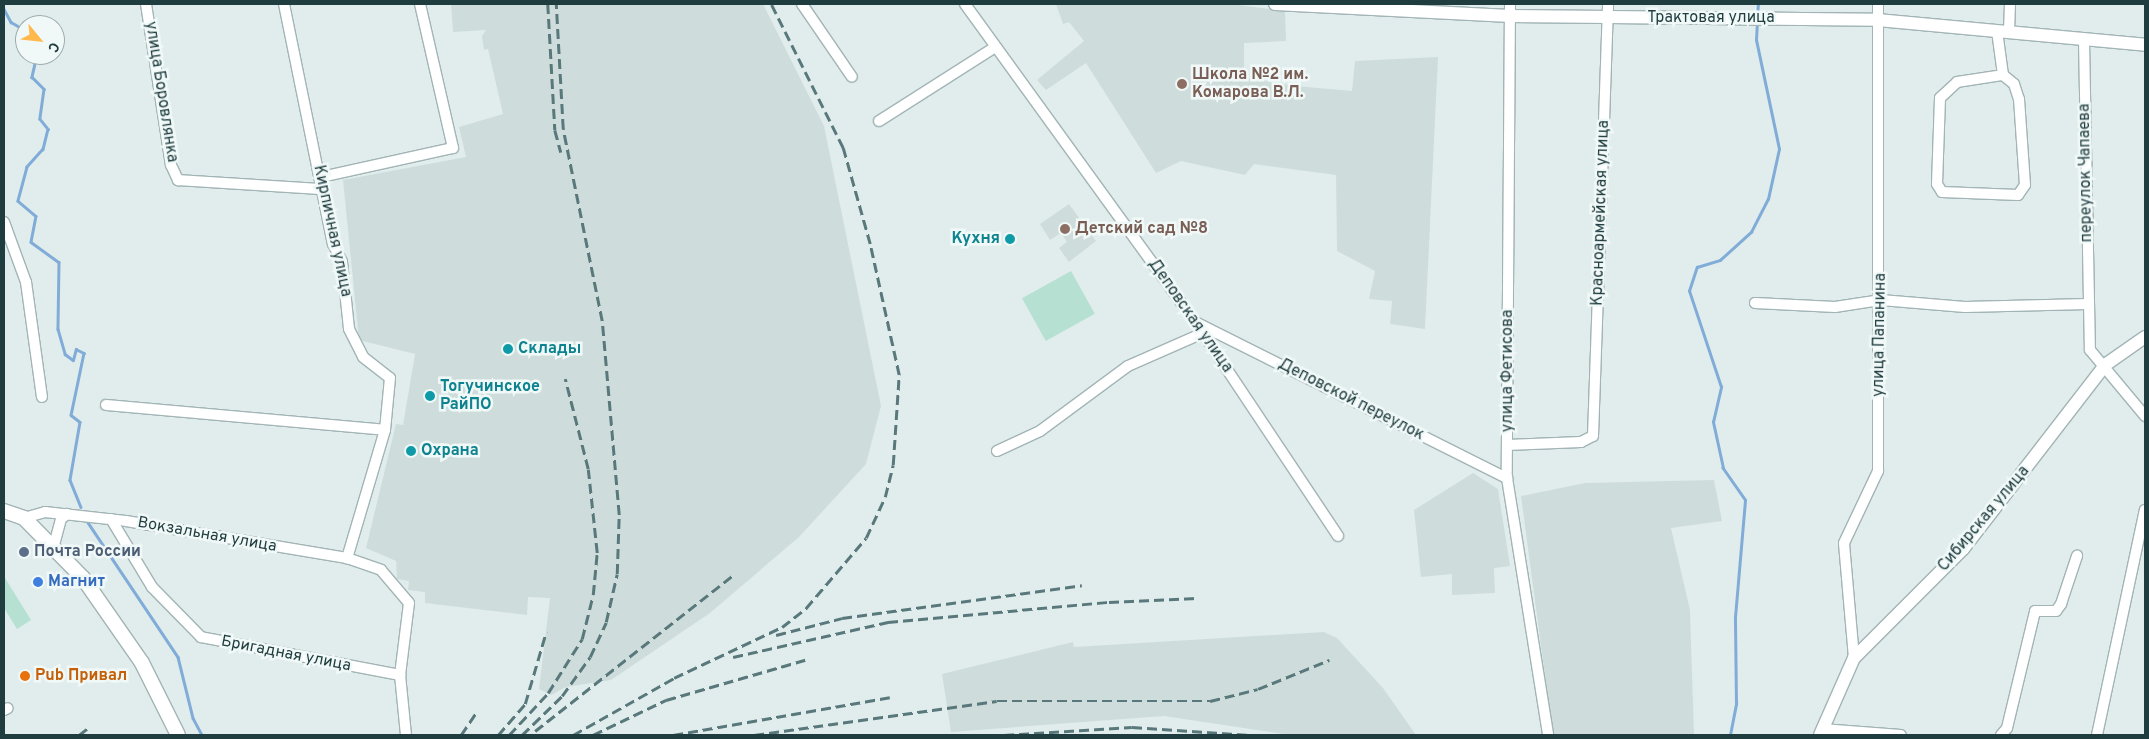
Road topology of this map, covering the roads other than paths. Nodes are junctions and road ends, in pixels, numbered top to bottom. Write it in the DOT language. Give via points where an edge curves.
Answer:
graph roads {
  1 [pos="146,4"];
  2 [pos="284,4"];
  3 [pos="420,4"];
  4 [pos="802,4"];
  5 [pos="965,4"];
  6 [pos="1275,4"];
  7 [pos="1608,4"];
  8 [pos="1878,4"];
  9 [pos="2010,4"];
  10 [pos="1310,6"];
  11 [pos="1409,7"];
  12 [pos="1510,10"];
  13 [pos="1607,17"];
  14 [pos="1878,20"];
  15 [pos="2003,31"];
  16 [pos="2084,41"];
  17 [pos="2145,45"];
  18 [pos="995,48"];
  19 [pos="2003,76"];
  20 [pos="852,77"];
  21 [pos="879,121"];
  22 [pos="321,177"];
  23 [pos="323,189"];
  24 [pos="4,222"];
  25 [pos="1881,300"];
  26 [pos="1756,303"];
  27 [pos="2088,304"];
  28 [pos="1196,323"];
  29 [pos="1203,333"];
  30 [pos="2145,337"];
  31 [pos="2105,365"];
  32 [pos="42,397"];
  33 [pos="106,405"];
  34 [pos="2145,416"];
  35 [pos="385,430"];
  36 [pos="1507,445"];
  37 [pos="997,450"];
  38 [pos="1507,478"];
  39 [pos="4,510"];
  40 [pos="2145,510"];
  41 [pos="67,514"];
  42 [pos="24,518"];
  43 [pos="111,519"];
  44 [pos="1338,536"];
  45 [pos="54,545"];
  46 [pos="2077,556"];
  47 [pos="347,558"];
  48 [pos="1854,658"];
  49 [pos="400,675"];
  50 [pos="1821,732"];
  51 [pos="178,735"];
  52 [pos="406,735"];
  53 [pos="1548,735"];
  54 [pos="1901,735"];
  55 [pos="2001,735"];
  56 [pos="2097,735"];
  1 -- 23 [label="street, улица Боровлянка" via="171,165 178,180"];
  2 -- 22 [label="street, Кирпичная улица"];
  3 -- 22 [label="street" via="453,148"];
  4 -- 20 [label="street"];
  5 -- 18 [label="street, Деповская улица"];
  6 -- 10 [label="street, Трактовая улица"];
  7 -- 13 [label="street, Красноармейская улица"];
  8 -- 14 [label="street, улица Папанина"];
  9 -- 15 [label="street"];
  10 -- 11 [label="street, Трактовая улица"];
  11 -- 12 [label="street, Трактовая улица"];
  12 -- 13 [label="street, Трактовая улица"];
  12 -- 36 [label="street, улица Фетисова"];
  13 -- 14 [label="street, Трактовая улица"];
  13 -- 36 [label="street, Красноармейская улица" via="1593,436 1581,442"];
  14 -- 15 [label="street, Трактовая улица"];
  14 -- 25 [label="street, улица Папанина"];
  15 -- 16 [label="street, Трактовая улица"];
  15 -- 19 [label="street"];
  16 -- 17 [label="street, Трактовая улица"];
  16 -- 27 [label="street, переулок Чапаева"];
  18 -- 21 [label="street"];
  18 -- 28 [label="street, Деповская улица"];
  19 -- 19 [label="street" via="1957,82 1940,98 1937,184 1942,192 2018,195 2025,185 2020,99 2014,84"];
  22 -- 23 [label="street, Кирпичная улица"];
  23 -- 35 [label="street, Кирпичная улица" via="333,244 345,278 352,341 363,357 390,378"];
  24 -- 32 [label="street" via="26,282"];
  25 -- 26 [label="street" via="1835,307"];
  25 -- 27 [label="street" via="1965,307"];
  25 -- 48 [label="street, улица Папанина" via="1878,471 1844,543"];
  27 -- 31 [label="street, переулок Чапаева" via="2090,350"];
  28 -- 29 [label="street, Деповская улица"];
  28 -- 38 [label="street, Деповской переулок"];
  29 -- 37 [label="street" via="1128,366 1040,431"];
  29 -- 44 [label="street, Деповская улица"];
  30 -- 31 [label="street, Сибирская улица"];
  31 -- 34 [label="street, переулок Чапаева"];
  31 -- 48 [label="street, Сибирская улица" via="1963,549"];
  33 -- 35 [label="street"];
  35 -- 47 [label="street, Кирпичная улица"];
  36 -- 38 [label="street, улица Фетисова"];
  38 -- 53 [label="street, улица Фетисова"];
  39 -- 42 [label="main road"];
  40 -- 56 [label="street"];
  41 -- 42 [label="street, Вокзальная улица" via="44,512"];
  41 -- 43 [label="street, Вокзальная улица"];
  41 -- 45 [label="street" via="61,519"];
  42 -- 45 [label="main road"];
  43 -- 47 [label="street, Вокзальная улица"];
  43 -- 49 [label="street, Бригадная улица" via="152,587 201,637"];
  45 -- 51 [label="main road" via="110,612"];
  46 -- 55 [label="street" via="2056,611 2035,611 2007,728"];
  47 -- 49 [label="street, Вокзальная улица" via="381,570 409,603"];
  48 -- 50 [label="street, Сибирская улица"];
  49 -- 52 [label="street, Вокзальная улица"];
  50 -- 54 [label="street"];
}
